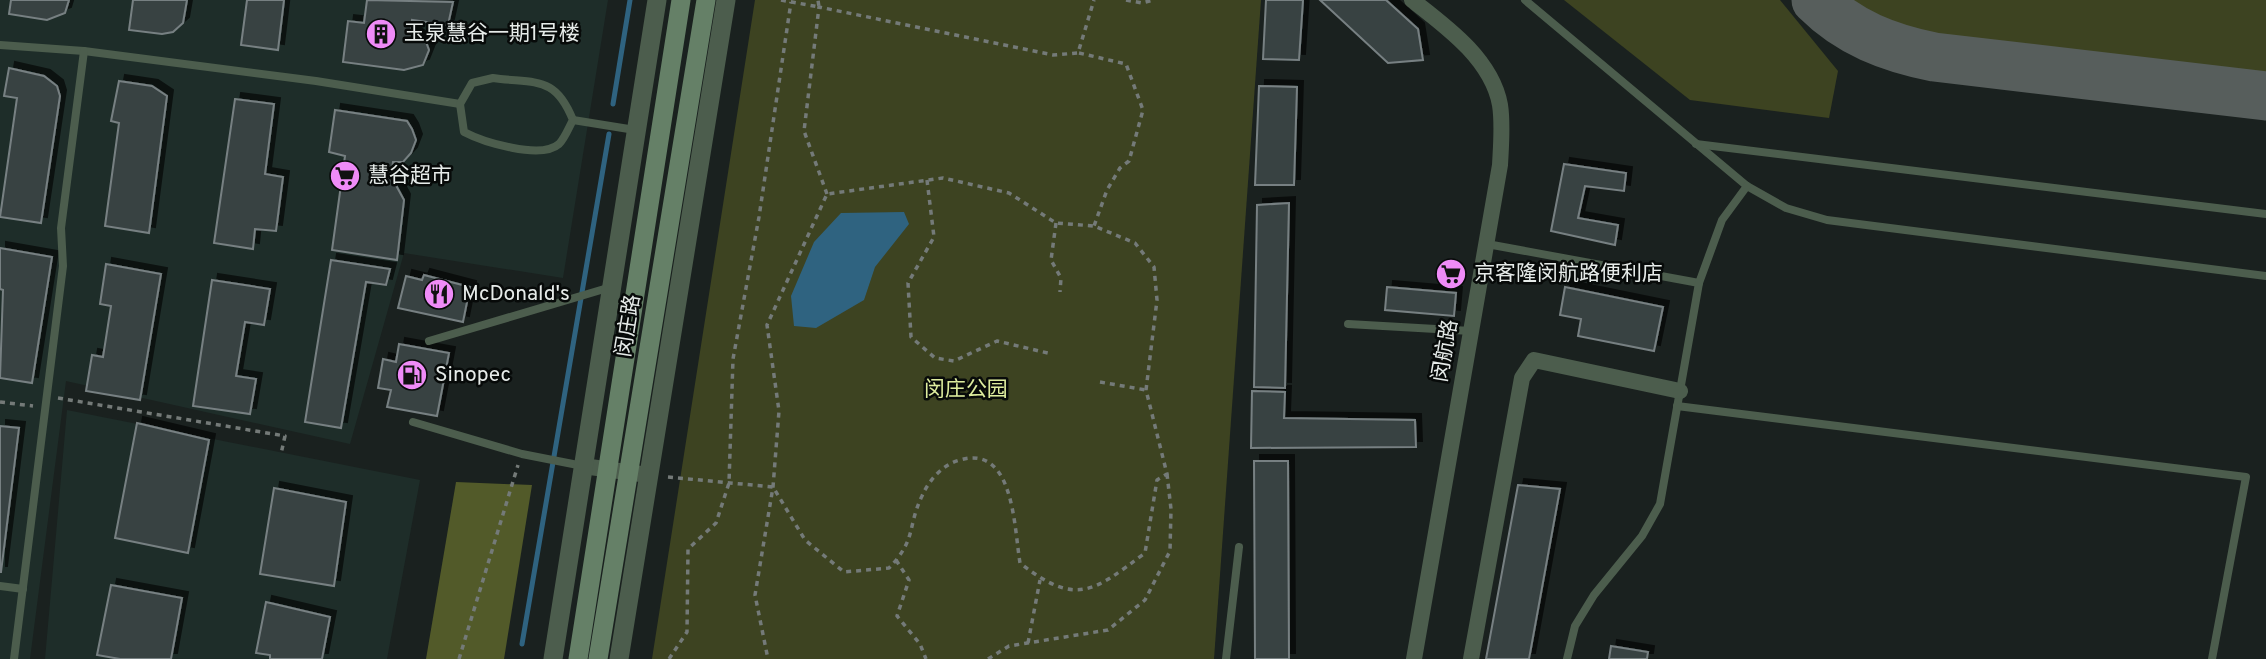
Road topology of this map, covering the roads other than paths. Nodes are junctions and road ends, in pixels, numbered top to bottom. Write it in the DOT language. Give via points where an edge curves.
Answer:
graph roads {
  1 [pos="657,0"];
  2 [pos="681,0"];
  3 [pos="706,0"];
  4 [pos="726,0"];
  5 [pos="1412,0"];
  6 [pos="1525,0"];
  7 [pos="0,45"];
  8 [pos="84,51"];
  9 [pos="460,104"];
  10 [pos="573,120"];
  11 [pos="637,130"];
  12 [pos="1696,144"];
  13 [pos="1747,186"];
  14 [pos="2266,214"];
  15 [pos="1487,244"];
  16 [pos="2266,276"];
  17 [pos="1699,283"];
  18 [pos="612,287"];
  19 [pos="1348,324"];
  20 [pos="1471,331"];
  21 [pos="429,341"];
  22 [pos="1678,398"];
  23 [pos="414,422"];
  24 [pos="583,466"];
  25 [pos="619,471"];
  26 [pos="649,475"];
  27 [pos="1239,547"];
  28 [pos="0,586"];
  29 [pos="23,589"];
  30 [pos="14,659"];
  31 [pos="553,659"];
  32 [pos="578,659"];
  33 [pos="598,659"];
  34 [pos="619,659"];
  35 [pos="1226,659"];
  36 [pos="1414,659"];
  37 [pos="1471,659"];
  38 [pos="1567,659"];
  39 [pos="2212,659"];
  1 -- 11 [label="street, 闵庄路"];
  2 -- 25 [label="main road, 闵庄路"];
  3 -- 25 [label="main road, 闵庄路"];
  4 -- 26 [label="street, 闵庄路"];
  5 -- 15 [label="street, 闵航路" via="1467,47 1490,74 1500,105 1500,164"];
  6 -- 12 [label="lane"];
  7 -- 8 [label="lane"];
  8 -- 9 [label="lane"];
  8 -- 29 [label="lane"];
  9 -- 10 [label="lane" via="472,83 500,79 552,87 564,99"];
  9 -- 10 [label="lane" via="464,132 484,142 545,151 559,144"];
  10 -- 11 [label="lane"];
  11 -- 18 [label="street, 闵庄路"];
  12 -- 13 [label="lane"];
  12 -- 14 [label="lane"];
  13 -- 16 [label="lane" via="1786,208 1828,220"];
  13 -- 17 [label="lane" via="1722,220"];
  15 -- 17 [label="lane"];
  15 -- 20 [label="street, 闵航路"];
  17 -- 22 [label="lane"];
  18 -- 21 [label="lane"];
  18 -- 24 [label="street, 闵庄路"];
  19 -- 20 [label="lane"];
  20 -- 36 [label="street, 闵航路"];
  22 -- 37 [label="street" via="1534,360 1522,378"];
  22 -- 38 [label="lane" via="1660,505 1575,626"];
  22 -- 39 [label="lane" via="2245,477"];
  23 -- 24 [label="lane" via="522,454"];
  24 -- 25 [label="street"];
  24 -- 31 [label="street, 闵庄路"];
  25 -- 26 [label="street"];
  25 -- 32 [label="main road, 闵庄路"];
  25 -- 33 [label="main road, 闵庄路"];
  26 -- 34 [label="street, 闵庄路"];
  27 -- 35 [label="lane"];
  28 -- 29 [label="lane"];
  29 -- 30 [label="lane"];
}
